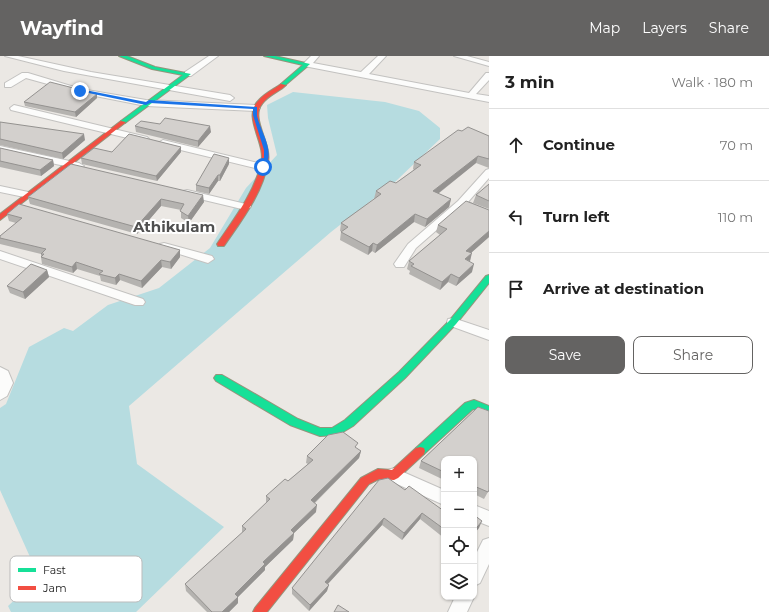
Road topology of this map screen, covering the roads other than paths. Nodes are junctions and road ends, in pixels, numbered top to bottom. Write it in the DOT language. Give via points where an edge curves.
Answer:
graph roads {
  1 [pos="10,56"];
  2 [pos="122,56"];
  3 [pos="214,56"];
  4 [pos="267,56"];
  5 [pos="315,56"];
  6 [pos="382,56"];
  7 [pos="458,56"];
  8 [pos="0,62"];
  9 [pos="307,64"];
  10 [pos="489,64"];
  11 [pos="188,74"];
  12 [pos="363,75"];
  13 [pos="489,75"];
  14 [pos="8,85"];
  15 [pos="171,86"];
  16 [pos="470,96"];
  17 [pos="230,98"];
  18 [pos="489,99"];
  19 [pos="148,103"];
  20 [pos="14,108"];
  21 [pos="256,108"];
  22 [pos="111,131"];
  23 [pos="0,149"];
  24 [pos="69,164"];
  25 [pos="263,167"];
  26 [pos="92,170"];
  27 [pos="489,172"];
  28 [pos="0,189"];
  29 [pos="177,190"];
  30 [pos="29,196"];
  31 [pos="462,203"];
  32 [pos="17,205"];
  33 [pos="246,207"];
  34 [pos="32,209"];
  35 [pos="489,215"];
  36 [pos="0,218"];
  37 [pos="155,244"];
  38 [pos="221,244"];
  39 [pos="0,255"];
  40 [pos="208,259"];
  41 [pos="400,264"];
  42 [pos="489,278"];
  43 [pos="139,302"];
  44 [pos="453,322"];
  45 [pos="489,335"];
  46 [pos="0,372"];
  47 [pos="219,378"];
  48 [pos="0,395"];
  49 [pos="489,410"];
  50 [pos="394,475"];
  51 [pos="441,497"];
  52 [pos="477,513"];
  53 [pos="489,519"];
  54 [pos="489,546"];
  55 [pos="477,571"];
  56 [pos="463,600"];
  57 [pos="259,612"];
  58 [pos="457,612"];
  1 -- 8 [label="street"];
  1 -- 15 [label="street" via="64,70"];
  2 -- 11 [label="street" via="154,68"];
  3 -- 11 [label="street"];
  4 -- 9 [label="street"];
  5 -- 9 [label="street"];
  6 -- 12 [label="street"];
  7 -- 10 [label="street"];
  9 -- 12 [label="street"];
  9 -- 21 [label="street"];
  11 -- 15 [label="street"];
  12 -- 16 [label="street"];
  13 -- 16 [label="street"];
  14 -- 19 [label="street" via="25,75 80,91"];
  15 -- 17 [label="street"];
  15 -- 19 [label="street"];
  16 -- 18 [label="street"];
  19 -- 21 [label="street"];
  19 -- 22 [label="street"];
  20 -- 22 [label="street"];
  21 -- 25 [label="street" via="255,115 267,150"];
  22 -- 24 [label="street"];
  22 -- 25 [label="street"];
  23 -- 24 [label="street"];
  24 -- 26 [label="street"];
  24 -- 30 [label="street"];
  25 -- 33 [label="street"];
  27 -- 31 [label="street"];
  28 -- 30 [label="street"];
  29 -- 33 [label="street"];
  30 -- 32 [label="street"];
  31 -- 35 [label="street"];
  31 -- 41 [label="street" via="412,246"];
  32 -- 34 [label="street"];
  32 -- 36 [label="street"];
  33 -- 38 [label="street"];
  37 -- 40 [label="street"];
  39 -- 43 [label="street"];
  42 -- 44 [label="street"];
  44 -- 45 [label="street"];
  44 -- 47 [label="street" via="402,375 349,423 334,432 320,432 294,422"];
  46 -- 48 [label="street" via="7,382"];
  49 -- 50 [label="street" via="474,404 469,406"];
  50 -- 51 [label="street"];
  50 -- 57 [label="street" via="380,473 365,481"];
  52 -- 53 [label="street"];
  54 -- 55 [label="street"];
  56 -- 58 [label="street"];
}
